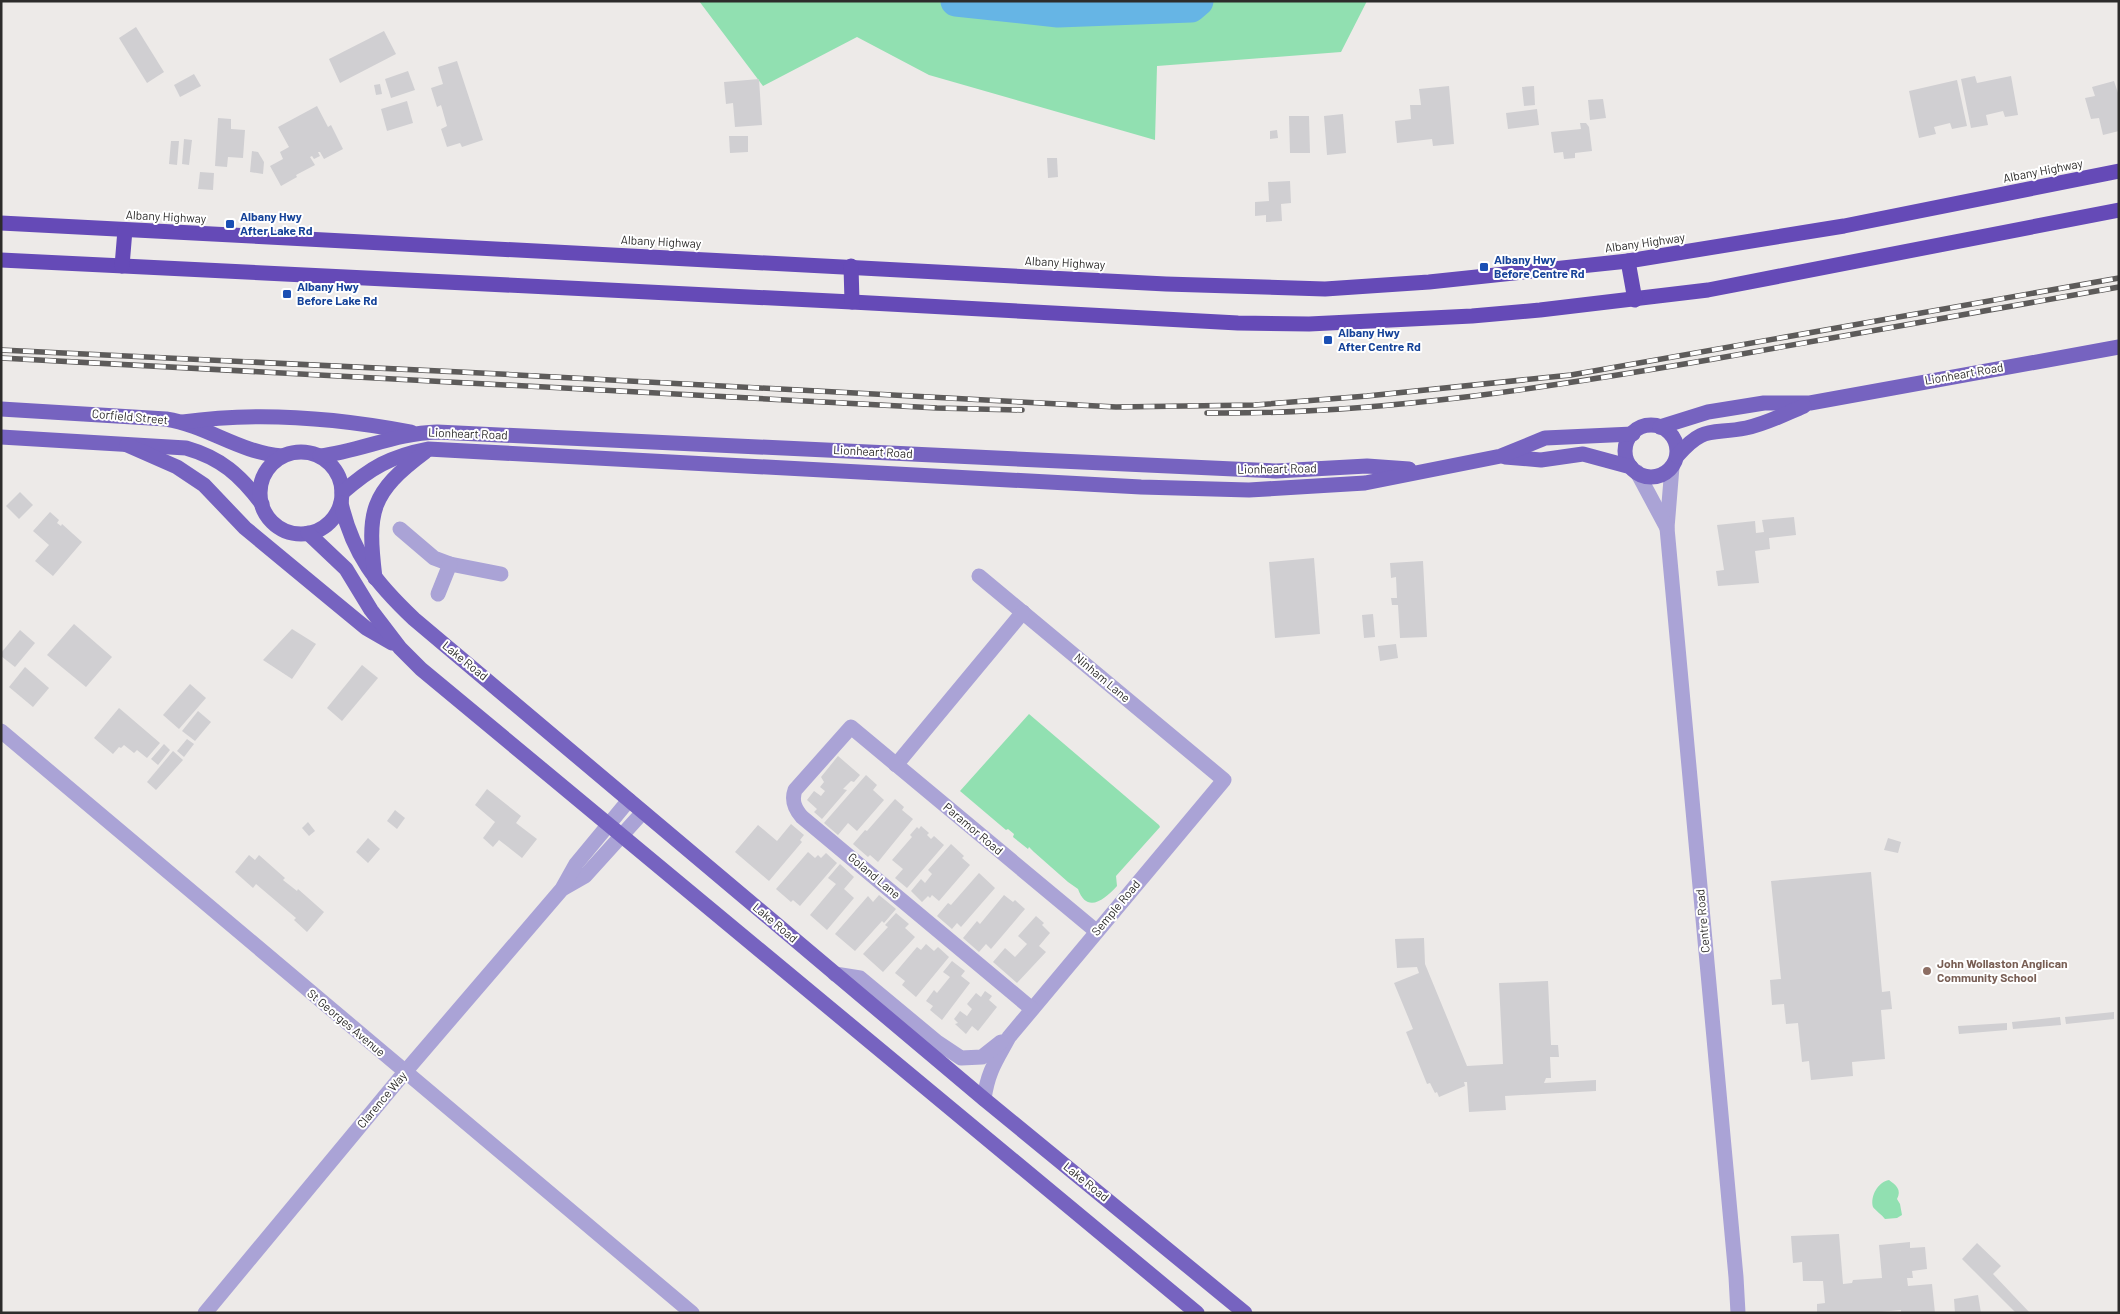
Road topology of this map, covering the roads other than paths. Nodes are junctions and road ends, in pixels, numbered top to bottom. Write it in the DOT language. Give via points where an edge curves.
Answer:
graph roads {
  1 [pos="2119,171"];
  2 [pos="2119,210"];
  3 [pos="1,223"];
  4 [pos="125,230"];
  5 [pos="1,260"];
  6 [pos="1628,262"];
  7 [pos="122,266"];
  8 [pos="851,266"];
  9 [pos="1635,300"];
  10 [pos="852,302"];
  11 [pos="2119,347"];
  12 [pos="1810,403"];
  13 [pos="1,409"];
  14 [pos="182,422"];
  15 [pos="1660,427"];
  16 [pos="416,432"];
  17 [pos="1633,434"];
  18 [pos="1,437"];
  19 [pos="127,445"];
  20 [pos="428,449"];
  21 [pos="282,456"];
  22 [pos="320,456"];
  23 [pos="1501,456"];
  24 [pos="1674,462"];
  25 [pos="1428,470"];
  26 [pos="1634,470"];
  27 [pos="342,498"];
  28 [pos="262,504"];
  29 [pos="1667,528"];
  30 [pos="400,529"];
  31 [pos="308,533"];
  32 [pos="450,564"];
  33 [pos="501,574"];
  34 [pos="979,576"];
  35 [pos="375,578"];
  36 [pos="438,594"];
  37 [pos="1022,612"];
  38 [pos="400,648"];
  39 [pos="851,727"];
  40 [pos="1,731"];
  41 [pos="896,765"];
  42 [pos="1224,780"];
  43 [pos="629,800"];
  44 [pos="643,812"];
  45 [pos="608,824"];
  46 [pos="622,836"];
  47 [pos="562,889"];
  48 [pos="1096,931"];
  49 [pos="835,974"];
  50 [pos="1032,1009"];
  51 [pos="1009,1037"];
  52 [pos="405,1072"];
  53 [pos="984,1098"];
  54 [pos="1242,1312"];
  55 [pos="205,1313"];
  56 [pos="692,1313"];
  57 [pos="1197,1313"];
  58 [pos="1738,1313"];
  1 -- 6 [label="highway, Albany Highway" via="1810,232"];
  2 -- 9 [label="highway" via="1708,290"];
  3 -- 4 [label="highway, Albany Highway"];
  4 -- 7 [label="highway"];
  4 -- 8 [label="highway, Albany Highway"];
  5 -- 7 [label="highway"];
  6 -- 8 [label="highway, Albany Highway" via="1325,289"];
  6 -- 9 [label="highway"];
  7 -- 10 [label="highway"];
  8 -- 10 [label="highway"];
  9 -- 10 [label="highway" via="1472,316 1309,324"];
  11 -- 12 [label="main road, Lionheart Road"];
  12 -- 15 [label="main road, Lionheart Road" via="1764,403 1708,412"];
  12 -- 24 [label="main road, Lionheart Road" via="1745,428 1708,432 1694,439"];
  13 -- 14 [label="main road, Corfield Street" via="139,416"];
  14 -- 16 [label="main road" via="245,416 360,422"];
  14 -- 21 [label="main road, Corfield Street" via="241,448"];
  15 -- 17 [label="main road" via="1645,426"];
  15 -- 24 [label="main road" via="1675,442"];
  16 -- 22 [label="main road, Lionheart Road"];
  16 -- 25 [label="main road, Lionheart Road" via="1276,471 1367,466"];
  17 -- 23 [label="main road, Lionheart Road" via="1545,438"];
  17 -- 26 [label="main road" via="1626,446 1628,461"];
  18 -- 19 [label="main road, Corfield Street"];
  19 -- 28 [label="main road, Corfield Street" via="176,446 211,457 236,473"];
  19 -- 38 [label="main road" via="177,467 204,485 246,528 332,600 366,628"];
  20 -- 25 [label="main road, Lionheart Road" via="1131,487 1249,490 1365,483"];
  20 -- 27 [label="main road, Lionheart Road" via="385,461 367,472"];
  20 -- 35 [label="main road" via="404,468 378,501 372,517 371,535"];
  21 -- 22 [label="main road" via="294,452"];
  21 -- 28 [label="main road" via="273,462 262,481"];
  22 -- 27 [label="main road" via="337,471"];
  23 -- 25 [label="main road, Lionheart Road"];
  23 -- 26 [label="main road, Lionheart Road" via="1541,460 1583,454"];
  24 -- 26 [label="main road" via="1659,476 1652,477"];
  24 -- 29 [label="street, Centre Road"];
  26 -- 29 [label="street, Centre Road"];
  27 -- 31 [label="main road" via="329,523"];
  27 -- 35 [label="main road, Lake Road" via="352,541"];
  28 -- 31 [label="main road" via="274,524 296,534"];
  29 -- 58 [label="street, Centre Road"];
  30 -- 32 [label="street" via="434,558"];
  31 -- 38 [label="main road" via="346,569"];
  32 -- 33 [label="street"];
  32 -- 36 [label="street"];
  34 -- 37 [label="street, Ninham Lane"];
  35 -- 43 [label="main road, Lake Road" via="414,619"];
  37 -- 41 [label="street"];
  37 -- 42 [label="street, Ninham Lane"];
  38 -- 45 [label="main road"];
  39 -- 41 [label="street, Paramor Road"];
  39 -- 50 [label="street, Goland Lane" via="796,790 793,800 797,812"];
  40 -- 52 [label="street, St Georges Avenue"];
  41 -- 48 [label="street, Paramor Road"];
  42 -- 48 [label="street, Semple Road"];
  43 -- 44 [label="main road, Lake Road"];
  43 -- 45 [label="street, Clarence Way"];
  44 -- 46 [label="street, Clarence Way"];
  44 -- 49 [label="main road, Lake Road"];
  45 -- 46 [label="main road"];
  45 -- 47 [label="street, Clarence Way" via="576,864"];
  46 -- 47 [label="street, Clarence Way" via="585,876"];
  46 -- 57 [label="main road"];
  47 -- 52 [label="street, Clarence Way"];
  48 -- 50 [label="street, Semple Road"];
  49 -- 51 [label="street, Semple Road" via="860,978 960,1058 982,1057"];
  49 -- 53 [label="main road, Lake Road"];
  50 -- 51 [label="street, Semple Road"];
  51 -- 53 [label="street, Semple Road" via="991,1068"];
  52 -- 55 [label="street, Clarence Way"];
  52 -- 56 [label="street, St Georges Avenue"];
  53 -- 54 [label="main road, Lake Road"];
}
